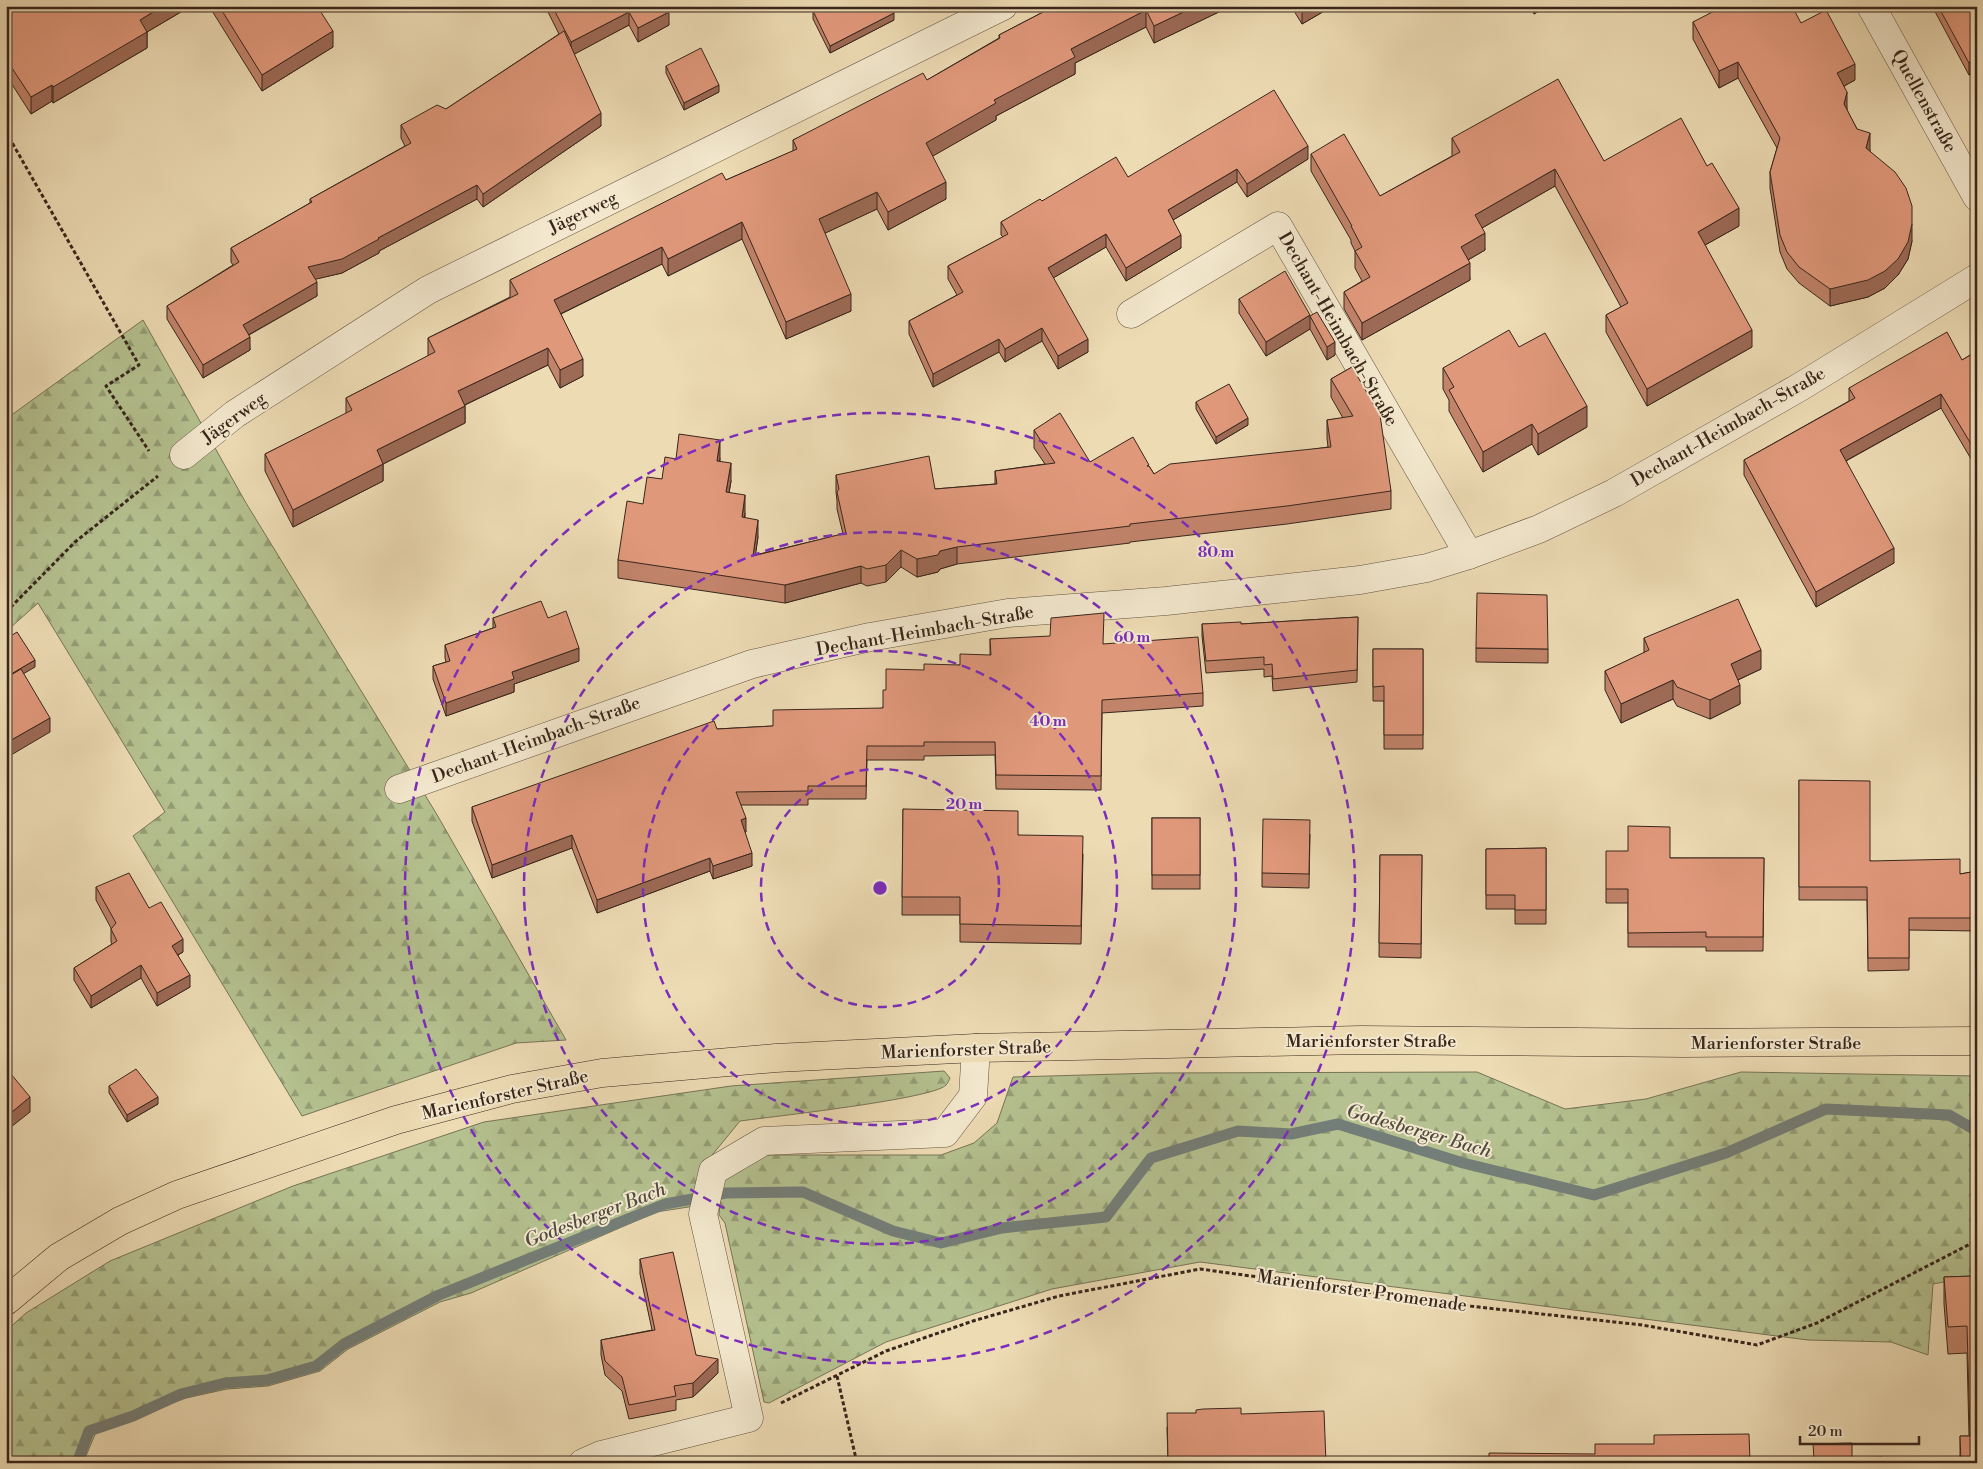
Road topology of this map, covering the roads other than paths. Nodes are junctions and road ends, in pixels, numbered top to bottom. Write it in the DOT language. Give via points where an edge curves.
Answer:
graph roads {
  1 [pos="1002,6"];
  2 [pos="1871,6"];
  3 [pos="1977,197"];
  4 [pos="1977,278"];
  5 [pos="1132,314"];
  6 [pos="184,455"];
  7 [pos="1469,554"];
  8 [pos="399,789"];
  9 [pos="1977,1041"];
  10 [pos="976,1048"];
  11 [pos="6,1301"];
  12 [pos="583,1463"];
  1 -- 6 [label="street, Jägerweg" via="428,290 235,414"];
  2 -- 3 [label="street, Quellenstraße"];
  4 -- 7 [label="street, Dechant-Heimbach-Straße" via="1800,387 1614,493 1539,528"];
  5 -- 7 [label="street, Dechant-Heimbach-Straße" via="1278,226"];
  7 -- 8 [label="street, Dechant-Heimbach-Straße" via="1427,568 1360,580 1166,602 1008,613 870,637 752,664"];
  9 -- 10 [label="main road, Marienforster Straße" via="1361,1040"];
  10 -- 11 [label="main road, Marienforster Straße" via="776,1058 612,1072 512,1089 396,1120 177,1195 120,1221 60,1257"];
  10 -- 12 [label="street" via="973,1096 945,1133 764,1141 713,1172 703,1214 749,1418 601,1455"];
}
